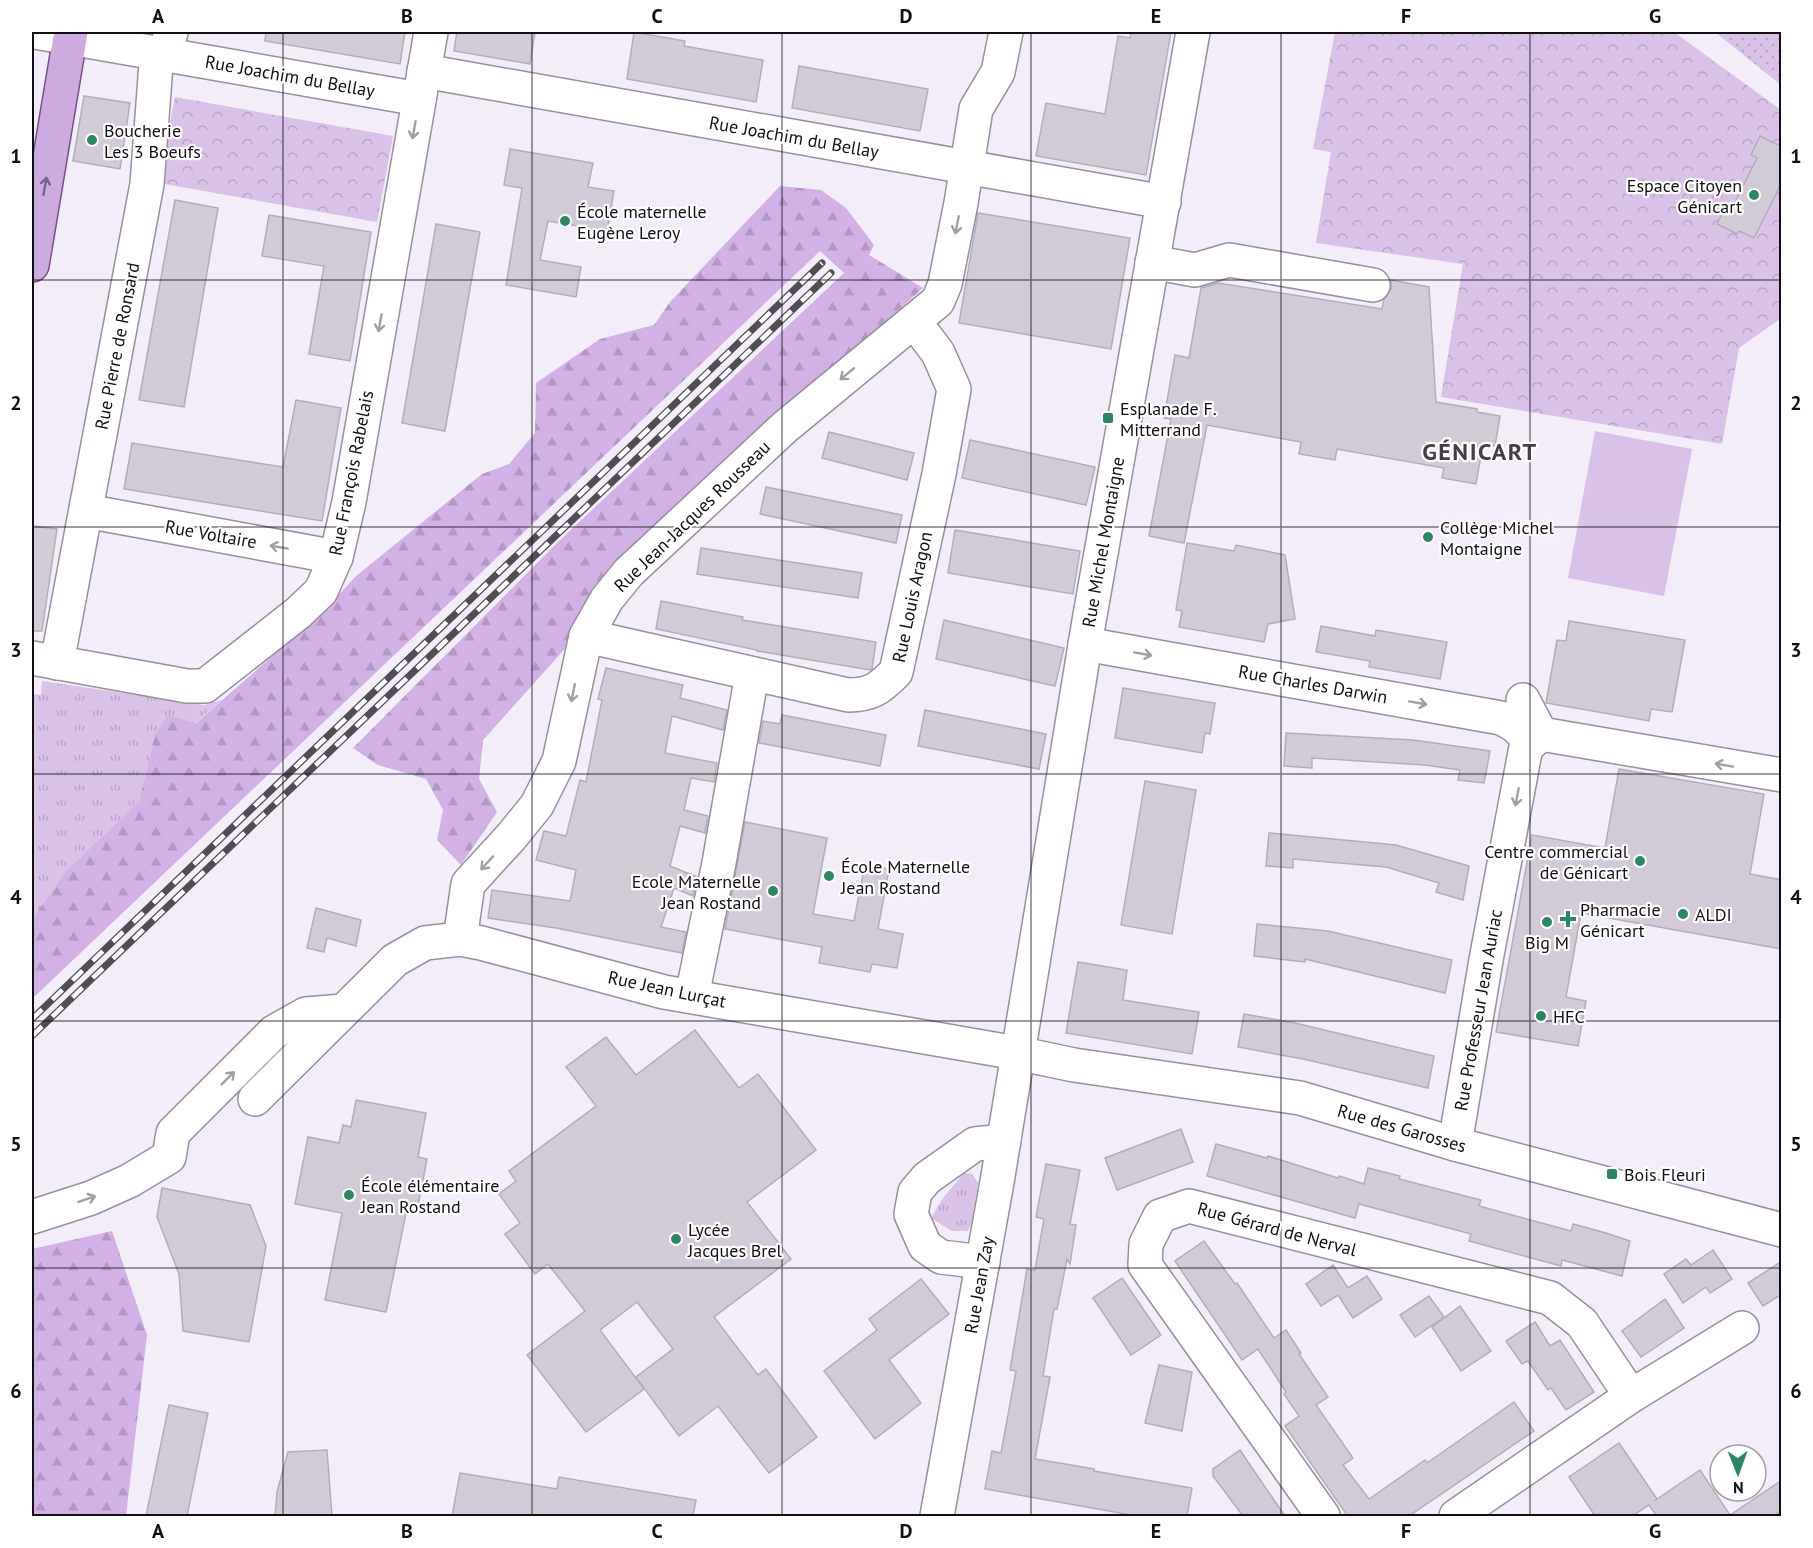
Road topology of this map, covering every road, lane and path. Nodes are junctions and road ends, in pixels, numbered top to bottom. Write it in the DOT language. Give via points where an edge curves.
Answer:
graph roads {
  1 [pos="431,32"];
  2 [pos="1004,32"];
  3 [pos="1192,32"];
  4 [pos="55,33"];
  5 [pos="166,42"];
  6 [pos="422,85"];
  7 [pos="32,146"];
  8 [pos="966,167"];
  9 [pos="1164,202"];
  10 [pos="1152,262"];
  11 [pos="32,265"];
  12 [pos="1372,285"];
  13 [pos="914,321"];
  14 [pos="86,512"];
  15 [pos="336,557"];
  16 [pos="586,636"];
  17 [pos="1086,644"];
  18 [pos="44,660"];
  19 [pos="752,674"];
  20 [pos="1523,700"];
  21 [pos="1537,738"];
  22 [pos="1782,775"];
  23 [pos="460,939"];
  24 [pos="692,996"];
  25 [pos="344,1011"];
  26 [pos="1017,1053"];
  27 [pos="255,1099"];
  28 [pos="1004,1141"];
  29 [pos="1455,1144"];
  30 [pos="32,1217"];
  31 [pos="1782,1230"];
  32 [pos="983,1262"];
  33 [pos="1742,1328"];
  34 [pos="1631,1396"];
  35 [pos="937,1516"];
  36 [pos="1323,1516"];
  37 [pos="1456,1516"];
  1 -- 6 [label="street, Rue François Rabelais"];
  2 -- 8 [label="street, Rue Jean-Jacques Rousseau" via="998,72 976,109"];
  3 -- 9 [label="street, Rue Michel Montaigne"];
  4 -- 5 [label="street, Rue Joachim du Bellay"];
  4 -- 7 [label="main road"];
  11 -- 4 [label="main road, one-way"];
  5 -- 6 [label="street, Rue Joachim du Bellay"];
  5 -- 14 [label="street, Rue Pierre de Ronsard" via="156,64 147,184"];
  6 -- 8 [label="street, Rue Joachim du Bellay"];
  6 -- 15 [label="street, Rue François Rabelais, one-way"];
  8 -- 9 [label="street, Rue Joachim du Bellay"];
  8 -- 13 [label="street, Rue Jean-Jacques Rousseau, one-way" via="942,294"];
  9 -- 10 [label="street, Rue Michel Montaigne"];
  10 -- 12 [label="street" via="1195,270 1229,260"];
  10 -- 17 [label="street, Rue Michel Montaigne"];
  13 -- 16 [label="street, Rue Jean-Jacques Rousseau, one-way" via="785,427 629,572 607,599"];
  13 -- 19 [label="street, Rue Louis Aragon" via="938,353 954,389 896,672 880,688 863,695"];
  15 -- 14 [label="street, Rue Voltaire, one-way"];
  14 -- 18 [label="street, Rue Pierre de Ronsard"];
  15 -- 18 [label="street, Rue François Rabelais" via="321,591 205,686"];
  16 -- 19 [label="street, Rue Louis Aragon"];
  16 -- 23 [label="street, Rue Jean-Jacques Rousseau, one-way" via="559,761 537,806 468,884"];
  17 -- 21 [label="street, Rue Charles Darwin, one-way" via="1501,718"];
  17 -- 26 [label="street, Rue Michel Montaigne"];
  19 -- 24 [label="street"];
  20 -- 21 [label="street"];
  22 -- 21 [label="street, one-way"];
  21 -- 29 [label="street, Rue Professeur Jean Auriac, one-way" via="1526,747"];
  23 -- 24 [label="street, Rue Jean Lurçat"];
  23 -- 25 [label="street, Rue Jean Lurçat" via="425,943 395,960"];
  24 -- 26 [label="street, Rue Jean Lurçat"];
  25 -- 27 [label="street, Rue Jean Lurçat"];
  30 -- 25 [label="street, one-way" via="91,1198 169,1157 173,1133 274,1032 306,1014"];
  26 -- 28 [label="street, Rue Jean Zay"];
  26 -- 29 [label="street, Rue des Garosses" via="1300,1098"];
  28 -- 32 [label="street, Rue Jean Zay"];
  28 -- 32 [label="street" via="975,1144 927,1178 915,1192 911,1214 913,1249"];
  29 -- 31 [label="street, Rue des Garosses"];
  32 -- 35 [label="street, Rue Jean Zay"];
  33 -- 34 [label="street"];
  34 -- 36 [label="street, Rue Gérard de Nerval" via="1582,1323 1550,1298 1190,1206 1160,1216 1146,1244 1145,1265"];
  34 -- 37 [label="street"];
}
